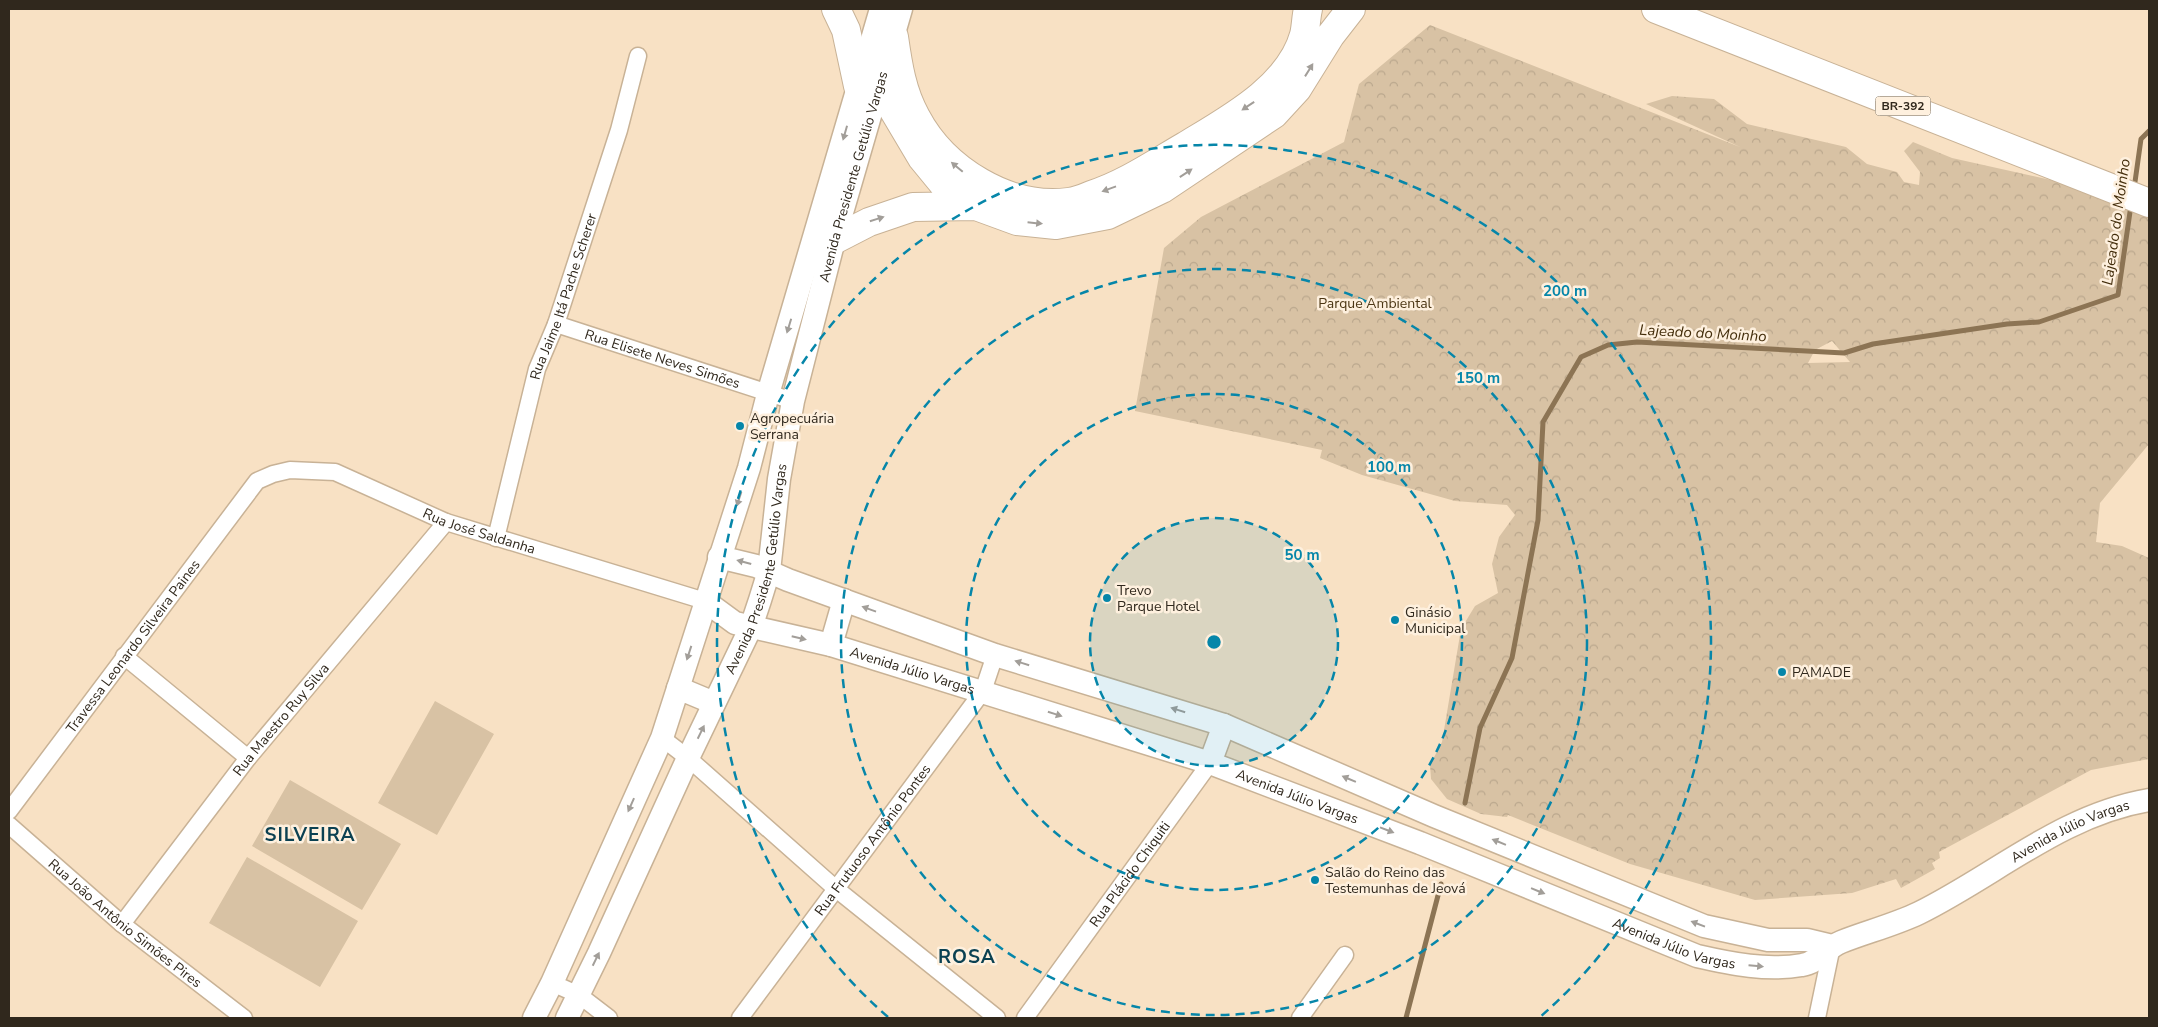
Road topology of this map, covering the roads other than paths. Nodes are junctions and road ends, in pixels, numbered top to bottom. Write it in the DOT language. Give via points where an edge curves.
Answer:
graph roads {
  1 [pos="836,9"];
  2 [pos="881,9"];
  3 [pos="901,9"];
  4 [pos="1308,9"];
  5 [pos="1352,9"];
  6 [pos="1656,9"];
  7 [pos="894,37"];
  8 [pos="870,50"];
  9 [pos="638,56"];
  10 [pos="868,85"];
  11 [pos="2149,203"];
  12 [pos="976,206"];
  13 [pos="834,240"];
  14 [pos="556,324"];
  15 [pos="768,394"];
  16 [pos="793,401"];
  17 [pos="749,468"];
  18 [pos="779,478"];
  19 [pos="257,481"];
  20 [pos="446,522"];
  21 [pos="496,538"];
  22 [pos="719,557"];
  23 [pos="769,571"];
  24 [pos="844,600"];
  25 [pos="705,601"];
  26 [pos="751,627"];
  27 [pos="831,645"];
  28 [pos="995,655"];
  29 [pos="124,656"];
  30 [pos="678,688"];
  31 [pos="983,691"];
  32 [pos="714,703"];
  33 [pos="1224,725"];
  34 [pos="662,738"];
  35 [pos="248,758"];
  36 [pos="688,758"];
  37 [pos="1210,764"];
  38 [pos="2149,800"];
  39 [pos="9,811"];
  40 [pos="1434,816"];
  41 [pos="9,826"];
  42 [pos="1420,843"];
  43 [pos="835,888"];
  44 [pos="122,924"];
  45 [pos="1832,946"];
  46 [pos="1345,956"];
  47 [pos="552,982"];
  48 [pos="578,995"];
  49 [pos="244,1018"];
  50 [pos="534,1018"];
  51 [pos="567,1018"];
  52 [pos="609,1018"];
  53 [pos="740,1018"];
  54 [pos="997,1018"];
  55 [pos="1025,1018"];
  56 [pos="1300,1018"];
  57 [pos="1817,1018"];
  1 -- 10 [label="highway"];
  2 -- 8 [label="main road"];
  3 -- 7 [label="main road, Avenida Presidente Getúlio Vargas"];
  4 -- 7 [label="highway, one-way" via="1304,36 1286,71 1255,101 1115,187 1070,202 1033,202 1000,191 958,169 931,141 915,117 900,78"];
  12 -- 5 [label="highway, one-way" via="1017,221 1056,225 1108,215 1162,189 1274,114 1297,89 1330,36"];
  6 -- 11 [label="highway, BR-392"];
  7 -- 10 [label="main road, Avenida Presidente Getúlio Vargas"];
  8 -- 10 [label="highway"];
  9 -- 14 [label="street, Rua Jaime Itá Pache Scherer" via="618,130"];
  10 -- 12 [label="highway" via="945,186"];
  10 -- 13 [label="main road, Avenida Presidente Getúlio Vargas"];
  10 -- 15 [label="main road, Avenida Presidente Getúlio Vargas, one-way"];
  13 -- 12 [label="highway, one-way" via="868,222 913,207"];
  13 -- 16 [label="main road, Avenida Presidente Getúlio Vargas"];
  14 -- 15 [label="street, Rua Elisete Neves Simões"];
  14 -- 21 [label="street, Rua Jaime Itá Pache Scherer" via="537,369"];
  15 -- 16 [label="street, Rua Elisete Neves Simões"];
  15 -- 17 [label="main road, Avenida Presidente Getúlio Vargas"];
  16 -- 18 [label="main road, Avenida Presidente Getúlio Vargas"];
  17 -- 18 [label="main road"];
  17 -- 22 [label="main road, Avenida Presidente Getúlio Vargas, one-way"];
  18 -- 23 [label="main road, Avenida Presidente Getúlio Vargas"];
  19 -- 20 [label="street, Rua José Saldanha" via="290,470 334,472"];
  19 -- 29 [label="street, Travessa Leonardo Silveira Paines"];
  20 -- 21 [label="street, Rua José Saldanha"];
  20 -- 35 [label="street, Rua Maestro Ruy Silva"];
  21 -- 25 [label="street, Rua José Saldanha"];
  23 -- 22 [label="main road, Avenida Júlio Vargas, one-way"];
  22 -- 25 [label="main road, Avenida Presidente Getúlio Vargas"];
  23 -- 24 [label="main road, Avenida Júlio Vargas"];
  23 -- 26 [label="main road, Avenida Presidente Getúlio Vargas"];
  24 -- 27 [label="main road"];
  28 -- 24 [label="main road, Avenida Júlio Vargas, one-way"];
  25 -- 26 [label="main road, Avenida Júlio Vargas" via="735,623"];
  25 -- 30 [label="main road, Avenida Presidente Getúlio Vargas, one-way"];
  26 -- 27 [label="main road, Avenida Júlio Vargas, one-way"];
  26 -- 32 [label="main road, Avenida Presidente Getúlio Vargas"];
  27 -- 31 [label="main road, Avenida Júlio Vargas"];
  28 -- 31 [label="street, Rua Frutuoso Antônio Pontes"];
  33 -- 28 [label="main road, Avenida Júlio Vargas, one-way"];
  29 -- 35 [label="street"];
  29 -- 39 [label="street, Travessa Leonardo Silveira Paines"];
  30 -- 32 [label="main road"];
  30 -- 34 [label="main road, Avenida Presidente Getúlio Vargas"];
  31 -- 37 [label="main road, Avenida Júlio Vargas, one-way"];
  31 -- 43 [label="street, Rua Frutuoso Antônio Pontes"];
  36 -- 32 [label="main road, Avenida Presidente Getúlio Vargas, one-way"];
  33 -- 37 [label="main road, Rua Plácido Chiquiti"];
  40 -- 33 [label="main road, Avenida Júlio Vargas, one-way"];
  34 -- 36 [label="street"];
  34 -- 47 [label="main road, Avenida Presidente Getúlio Vargas, one-way"];
  35 -- 44 [label="street, Rua Maestro Ruy Silva"];
  36 -- 43 [label="street"];
  48 -- 36 [label="main road, Avenida Presidente Getúlio Vargas, one-way"];
  37 -- 42 [label="main road, Avenida Júlio Vargas, one-way"];
  37 -- 55 [label="street, Rua Plácido Chiquiti"];
  38 -- 45 [label="main road, Avenida Júlio Vargas" via="2125,804 2059,830 1918,914"];
  40 -- 42 [label="main road"];
  45 -- 40 [label="main road, Avenida Júlio Vargas, one-way" via="1807,940 1768,940 1704,926"];
  41 -- 44 [label="street, Rua João Antônio Simões Pires"];
  42 -- 45 [label="main road, Avenida Júlio Vargas, one-way" via="1697,956 1778,968 1805,965"];
  43 -- 53 [label="street, Rua Frutuoso Antônio Pontes"];
  43 -- 54 [label="street"];
  44 -- 49 [label="street, Rua João Antônio Simões Pires"];
  45 -- 57 [label="street"];
  46 -- 56 [label="street"];
  47 -- 48 [label="street"];
  47 -- 50 [label="main road, Avenida Presidente Getúlio Vargas"];
  48 -- 51 [label="main road, Avenida Presidente Getúlio Vargas"];
  48 -- 52 [label="street"];
}
